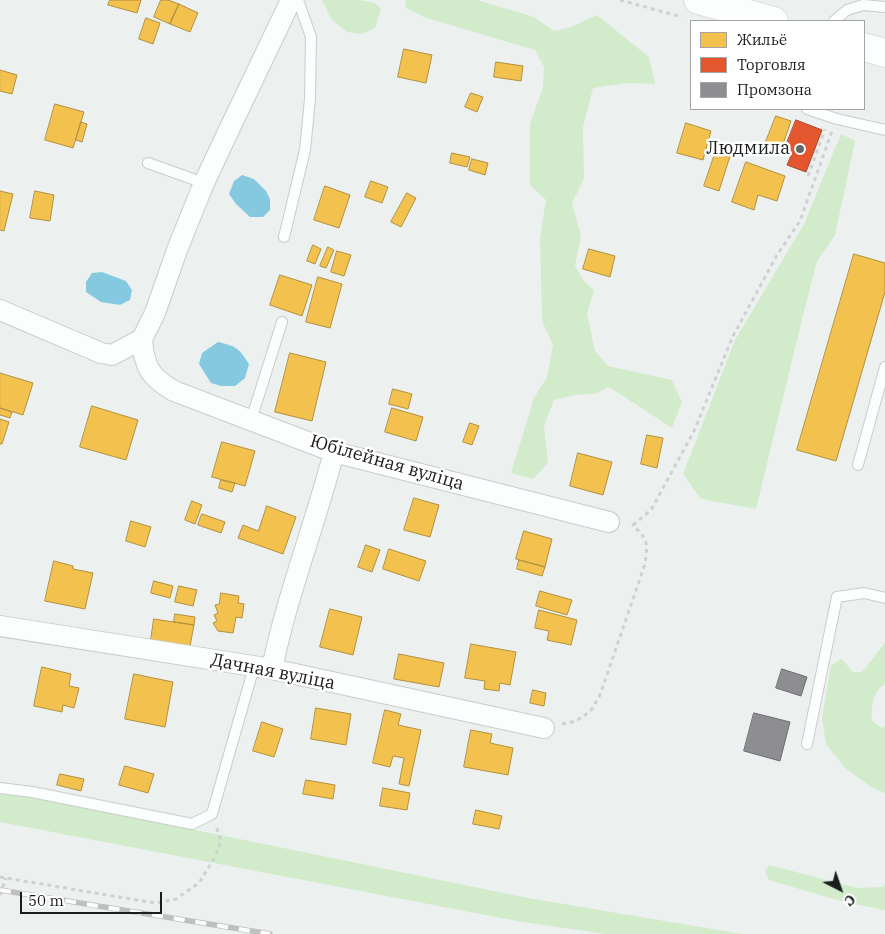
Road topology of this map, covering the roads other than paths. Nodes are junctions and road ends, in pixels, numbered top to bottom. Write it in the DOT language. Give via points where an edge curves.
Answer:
graph roads {
  1 [pos="291,0"];
  2 [pos="298,0"];
  3 [pos="703,6"];
  4 [pos="885,7"];
  5 [pos="767,20"];
  6 [pos="835,20"];
  7 [pos="865,47"];
  8 [pos="885,53"];
  9 [pos="810,110"];
  10 [pos="885,130"];
  11 [pos="148,163"];
  12 [pos="204,183"];
  13 [pos="284,237"];
  14 [pos="0,310"];
  15 [pos="282,322"];
  16 [pos="142,339"];
  17 [pos="885,367"];
  18 [pos="251,420"];
  19 [pos="334,452"];
  20 [pos="858,465"];
  21 [pos="610,522"];
  22 [pos="885,598"];
  23 [pos="0,626"];
  24 [pos="263,668"];
  25 [pos="544,728"];
  26 [pos="807,744"];
  27 [pos="0,788"];
  1 -- 12 [label="street"];
  2 -- 13 [label="lane" via="311,37 310,99 306,150"];
  3 -- 5 [label="main road"];
  4 -- 6 [label="lane" via="863,5 847,10"];
  7 -- 8 [label="main road"];
  9 -- 10 [label="lane"];
  11 -- 12 [label="lane"];
  12 -- 16 [label="street"];
  14 -- 16 [label="street" via="101,353 112,354"];
  15 -- 18 [label="lane"];
  16 -- 18 [label="street, Юбілейная вуліца" via="149,370 163,385"];
  17 -- 20 [label="lane"];
  18 -- 19 [label="street, Юбілейная вуліца"];
  19 -- 21 [label="street, Юбілейная вуліца"];
  19 -- 24 [label="street" via="279,636"];
  22 -- 26 [label="lane" via="864,593 837,597"];
  23 -- 24 [label="street, Дачная вуліца"];
  24 -- 25 [label="street, Дачная вуліца"];
  24 -- 27 [label="lane" via="212,814 192,824"];
}
